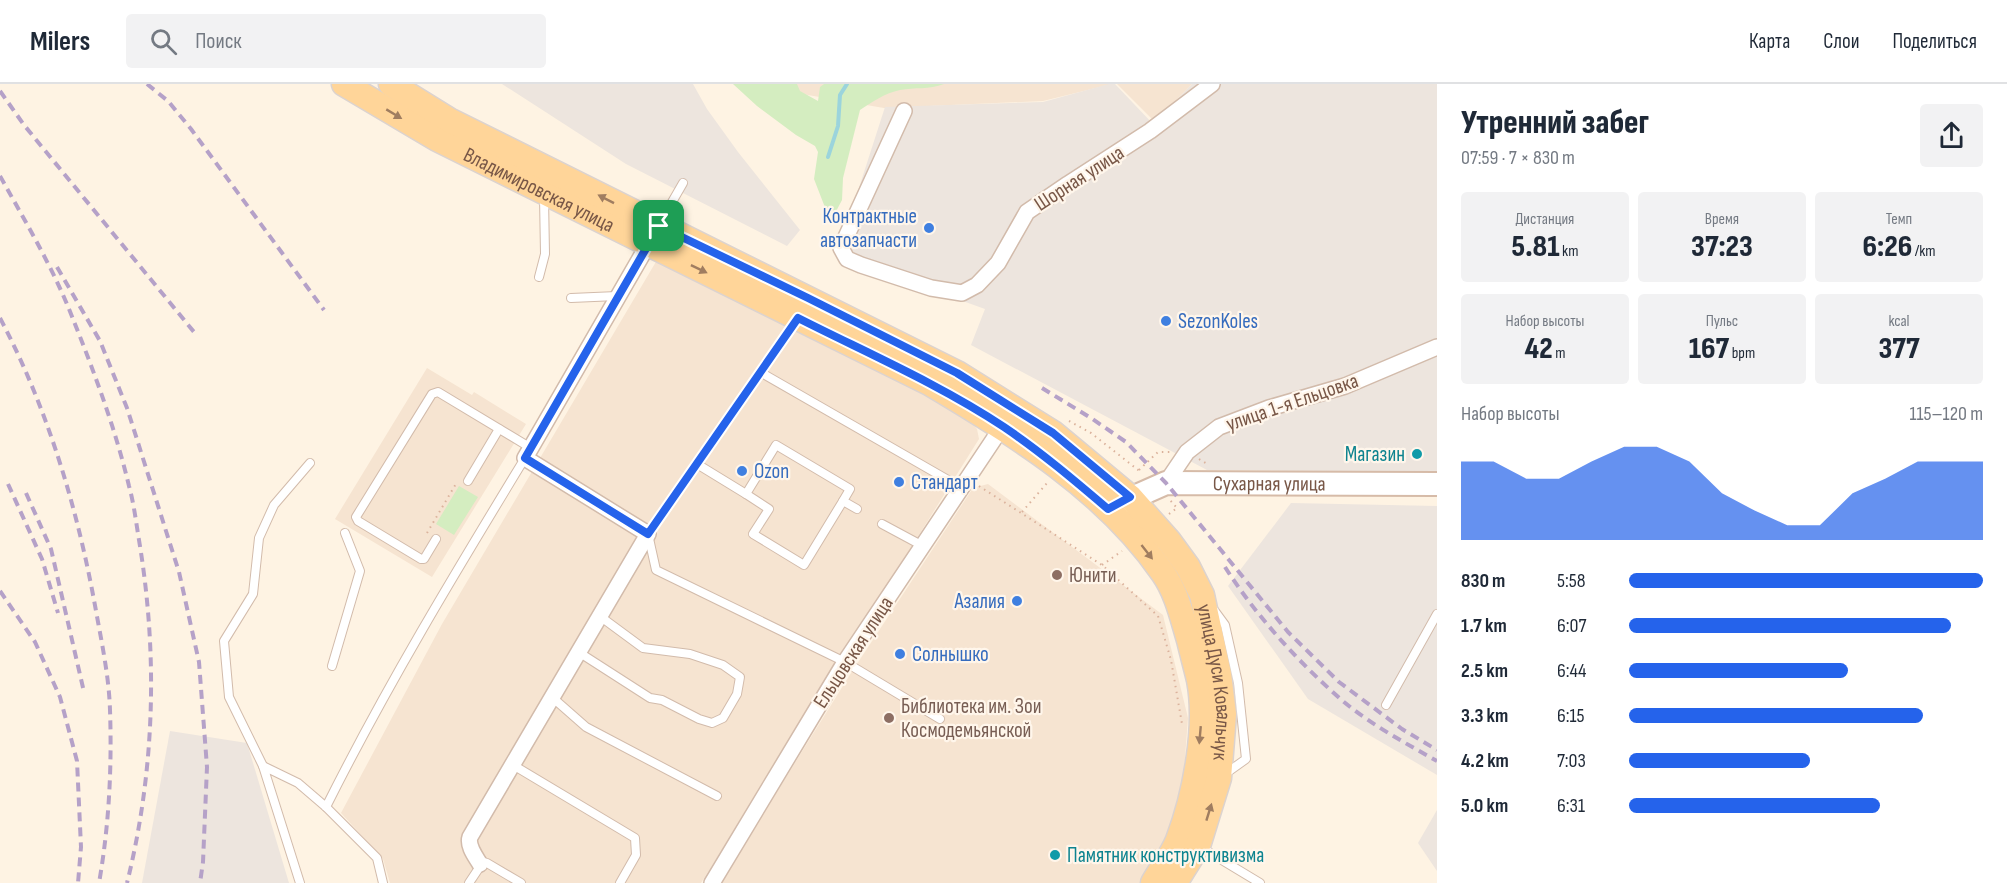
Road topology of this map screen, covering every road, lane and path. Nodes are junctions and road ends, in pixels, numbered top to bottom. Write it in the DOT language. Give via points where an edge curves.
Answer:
graph roads {
  1 [pos="344,84"];
  2 [pos="391,84"];
  3 [pos="1212,84"];
  4 [pos="904,111"];
  5 [pos="683,183"];
  6 [pos="544,193"];
  7 [pos="653,235"];
  8 [pos="539,277"];
  9 [pos="618,296"];
  10 [pos="571,298"];
  11 [pos="798,318"];
  12 [pos="1437,347"];
  13 [pos="760,372"];
  14 [pos="1002,427"];
  15 [pos="499,429"];
  16 [pos="528,453"];
  17 [pos="310,463"];
  18 [pos="697,464"];
  19 [pos="468,481"];
  20 [pos="1166,483"];
  21 [pos="1437,483"];
  22 [pos="962,488"];
  23 [pos="746,494"];
  24 [pos="1130,497"];
  25 [pos="843,501"];
  26 [pos="857,509"];
  27 [pos="1108,509"];
  28 [pos="1022,512"];
  29 [pos="882,524"];
  30 [pos="345,533"];
  31 [pos="648,534"];
  32 [pos="436,539"];
  33 [pos="922,546"];
  34 [pos="1437,614"];
  35 [pos="601,617"];
  36 [pos="580,652"];
  37 [pos="845,662"];
  38 [pos="332,666"];
  39 [pos="553,698"];
  40 [pos="1386,705"];
  41 [pos="940,719"];
  42 [pos="1182,725"];
  43 [pos="513,765"];
  44 [pos="263,766"];
  45 [pos="717,796"];
  46 [pos="326,807"];
  47 [pos="1198,846"];
  48 [pos="480,864"];
  49 [pos="300,883"];
  50 [pos="383,883"];
  51 [pos="469,883"];
  52 [pos="521,883"];
  53 [pos="620,883"];
  54 [pos="711,883"];
  55 [pos="1153,883"];
  56 [pos="1175,883"];
  57 [pos="1260,883"];
  1 -- 6 [label="main road, Владимировская улица, one-way" via="437,139"];
  7 -- 2 [label="main road, Владимировская улица, one-way"];
  3 -- 4 [label="street, Шорная улица" via="1150,132 1027,212 998,263 977,285 962,292 931,288 861,265 847,259 841,249"];
  5 -- 7 [label="lane"];
  6 -- 7 [label="main road, Владимировская улица"];
  6 -- 8 [label="lane" via="545,254"];
  7 -- 9 [label="street"];
  7 -- 11 [label="main road, Владимировская улица, one-way"];
  7 -- 24 [label="main road, Владимировская улица" via="808,298 957,373 1053,433"];
  9 -- 10 [label="lane"];
  9 -- 16 [label="street"];
  11 -- 13 [label="lane"];
  11 -- 14 [label="main road, Владимировская улица" via="929,383"];
  12 -- 20 [label="street, улица 1-я Ельцовка" via="1346,386 1219,427 1187,452"];
  13 -- 18 [label="lane"];
  13 -- 22 [label="lane"];
  14 -- 22 [label="street, Ельцовская улица"];
  14 -- 27 [label="main road, Владимировская улица" via="1060,468"];
  15 -- 16 [label="lane"];
  15 -- 19 [label="lane"];
  15 -- 32 [label="lane" via="435,392 356,517 421,559"];
  16 -- 31 [label="street"];
  16 -- 46 [label="lane" via="424,624"];
  17 -- 44 [label="lane" via="274,505 259,538 253,594 224,641 230,697"];
  18 -- 23 [label="lane"];
  18 -- 31 [label="lane"];
  19 -- 32 [label="path" via="461,477 426,533"];
  20 -- 21 [label="street, Сухарная улица"];
  20 -- 24 [label="street, Сухарная улица"];
  22 -- 33 [label="street, Ельцовская улица"];
  23 -- 25 [label="lane" via="776,445 850,489"];
  23 -- 25 [label="lane" via="769,509 753,534 804,565"];
  24 -- 27 [label="street, Сухарная улица"];
  47 -- 24 [label="main road, улица Дуси Ковальчук, one-way" via="1219,778 1224,714 1220,674 1202,595 1188,567"];
  25 -- 26 [label="lane"];
  27 -- 55 [label="main road, улица Дуси Ковальчук, one-way" via="1164,574 1179,605 1200,681 1202,718 1197,774 1178,842"];
  28 -- 42 [label="path" via="1102,565 1158,616 1171,660"];
  29 -- 33 [label="lane"];
  30 -- 38 [label="lane" via="360,571"];
  31 -- 35 [label="street"];
  31 -- 37 [label="lane" via="656,570"];
  33 -- 37 [label="street, Ельцовская улица"];
  34 -- 40 [label="lane"];
  35 -- 36 [label="street"];
  35 -- 36 [label="lane" via="642,648 690,654 723,665 740,677 737,694 723,718 712,723 663,699 650,698"];
  36 -- 39 [label="street"];
  37 -- 41 [label="lane"];
  37 -- 54 [label="street, Ельцовская улица"];
  39 -- 43 [label="street"];
  39 -- 45 [label="lane" via="586,727"];
  43 -- 48 [label="street" via="469,842"];
  43 -- 53 [label="lane" via="635,838 636,855"];
  44 -- 46 [label="lane" via="298,783"];
  44 -- 49 [label="lane"];
  46 -- 50 [label="lane" via="377,858"];
  47 -- 56 [label="main road, улица Дуси Ковальчук"];
  47 -- 57 [label="lane"];
  48 -- 51 [label="lane"];
  48 -- 52 [label="lane" via="487,862"];
}
